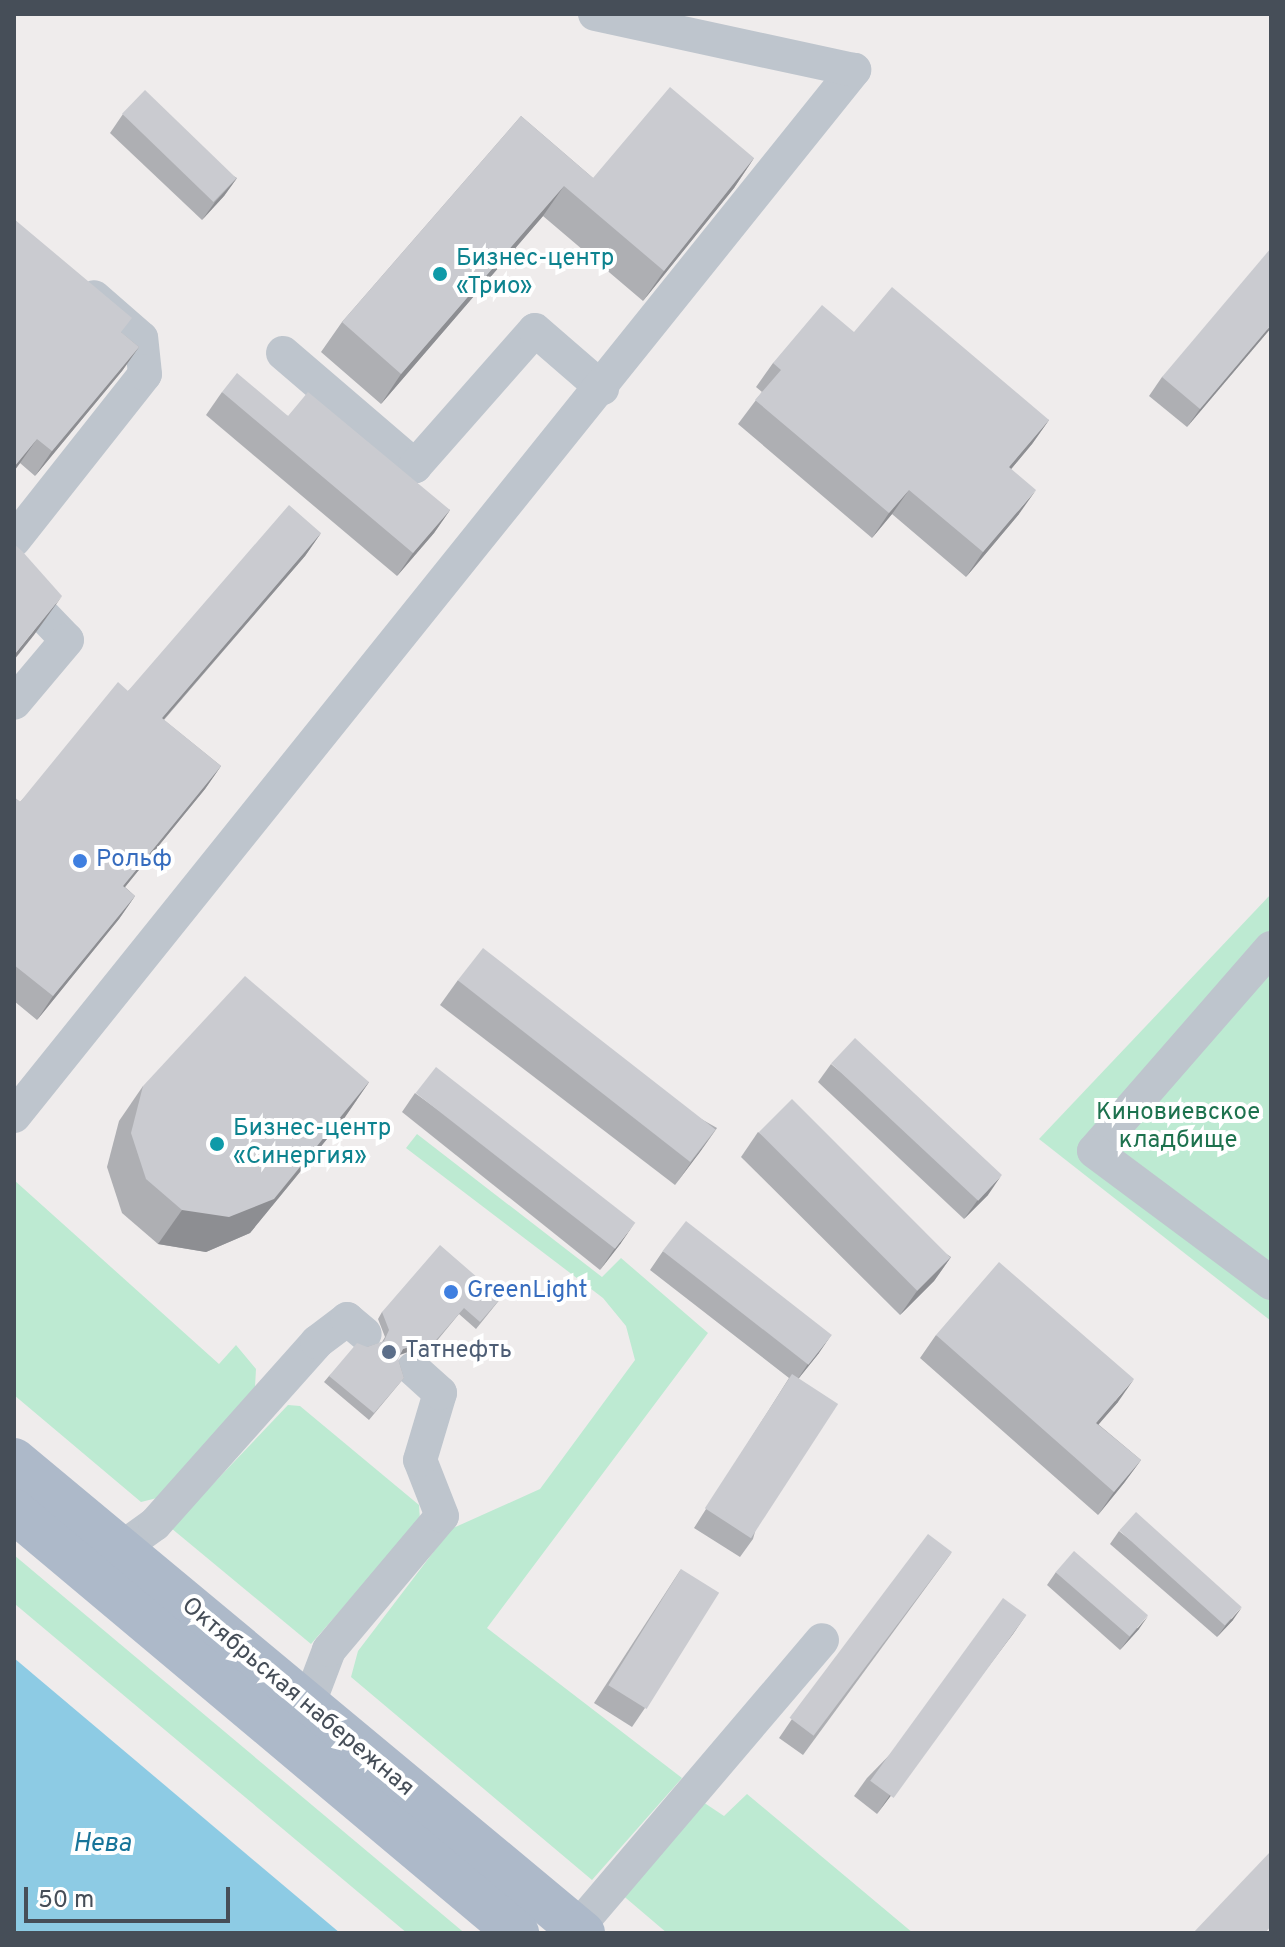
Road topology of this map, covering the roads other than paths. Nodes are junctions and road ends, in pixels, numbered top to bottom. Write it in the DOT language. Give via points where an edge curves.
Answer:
graph roads {
  1 [pos="595,14"];
  2 [pos="72,279"];
  3 [pos="283,353"];
  4 [pos="602,388"];
  5 [pos="14,540"];
  6 [pos="14,585"];
  7 [pos="14,703"];
  8 [pos="1271,948"];
  9 [pos="14,1116"];
  10 [pos="1271,1283"];
  11 [pos="365,1334"];
  12 [pos="413,1369"];
  13 [pos="14,1460"];
  14 [pos="14,1511"];
  15 [pos="119,1550"];
  16 [pos="822,1640"];
  17 [pos="307,1708"];
  18 [pos="580,1930"];
  19 [pos="517,1933"];
  1 -- 4 [label="street" via="854,70"];
  2 -- 5 [label="street" via="141,338 145,374"];
  3 -- 4 [label="street" via="415,466 535,330"];
  4 -- 9 [label="street"];
  6 -- 7 [label="street" via="67,640"];
  8 -- 10 [label="street" via="1094,1151"];
  11 -- 15 [label="street" via="347,1319 317,1342 155,1524"];
  12 -- 17 [label="street" via="440,1393 420,1460 442,1516 329,1650"];
  13 -- 15 [label="main road, Октябрьская набережная"];
  14 -- 19 [label="main road, Октябрьская набережная"];
  15 -- 17 [label="main road, Октябрьская набережная"];
  16 -- 18 [label="street"];
  17 -- 18 [label="main road, Октябрьская набережная"];
}
